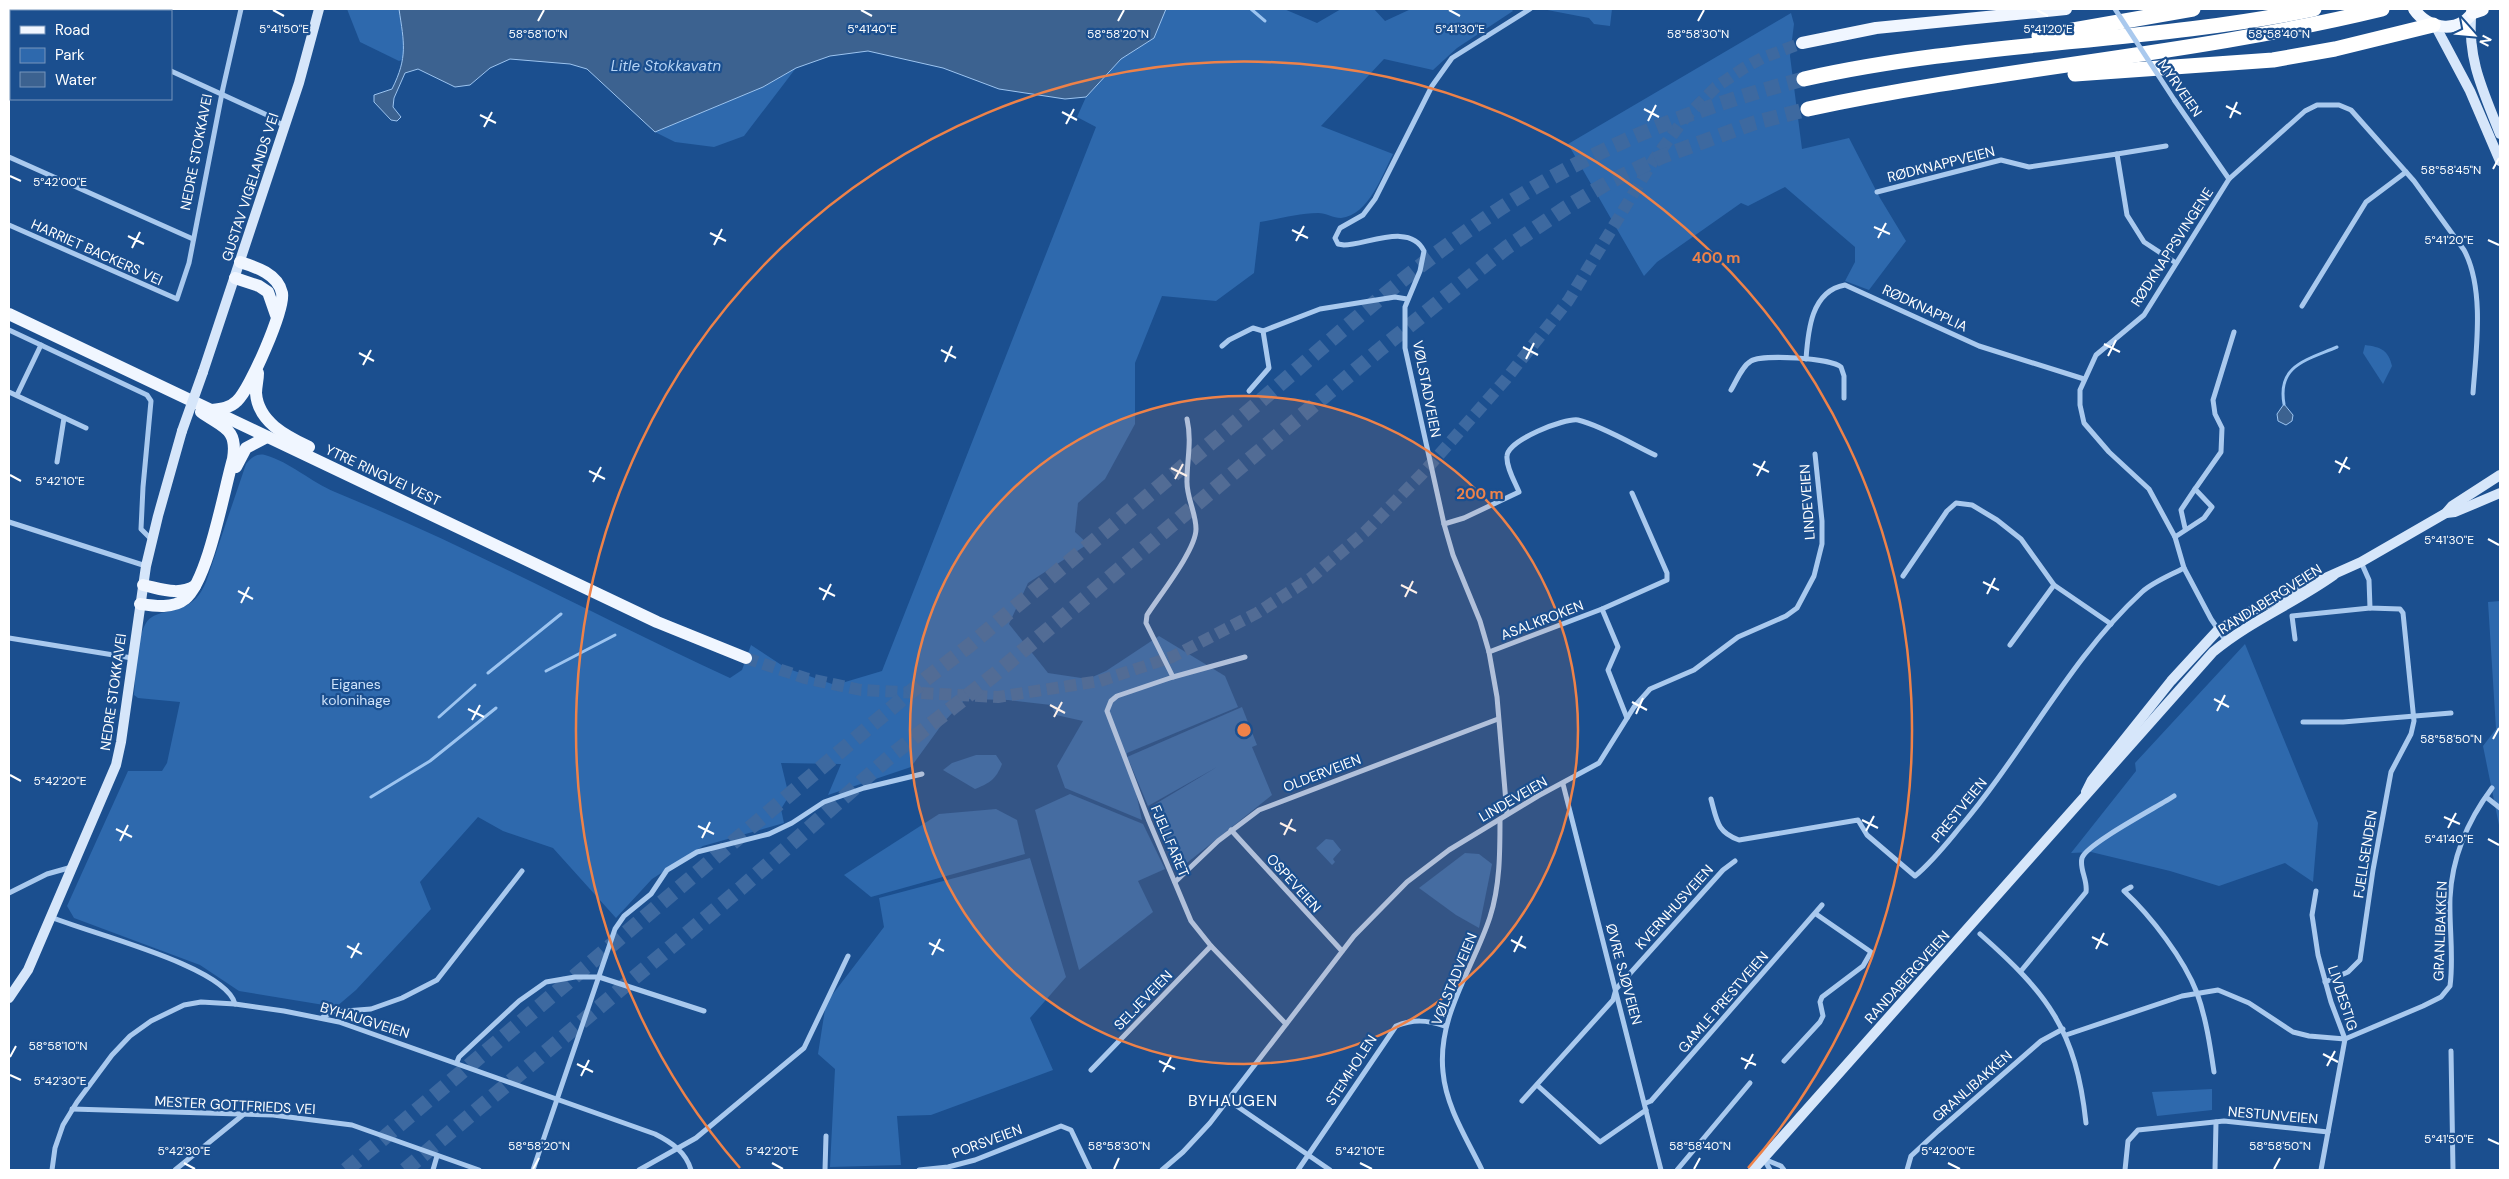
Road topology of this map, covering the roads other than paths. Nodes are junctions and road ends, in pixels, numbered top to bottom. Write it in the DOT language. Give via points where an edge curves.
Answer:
graph roads {
  1 [pos="241,9"];
  2 [pos="319,9"];
  3 [pos="1530,9"];
  4 [pos="2066,9"];
  5 [pos="2115,9"];
  6 [pos="2193,9"];
  7 [pos="2314,9"];
  8 [pos="2382,9"];
  9 [pos="2475,11"];
  10 [pos="2417,12"];
  11 [pos="2434,26"];
  12 [pos="1802,43"];
  13 [pos="1975,52"];
  14 [pos="172,71"];
  15 [pos="2017,74"];
  16 [pos="1804,79"];
  17 [pos="222,94"];
  18 [pos="1808,109"];
  19 [pos="284,126"];
  20 [pos="2500,134"];
  21 [pos="2166,146"];
  22 [pos="2117,154"];
  23 [pos="9,157"];
  24 [pos="2500,161"];
  25 [pos="2406,172"];
  26 [pos="2230,179"];
  27 [pos="1877,192"];
  28 [pos="9,225"];
  29 [pos="193,239"];
  30 [pos="240,262"];
  31 [pos="2176,263"];
  32 [pos="235,278"];
  33 [pos="1407,298"];
  34 [pos="177,299"];
  35 [pos="2302,306"];
  36 [pos="9,314"];
  37 [pos="276,315"];
  38 [pos="9,330"];
  39 [pos="1263,331"];
  40 [pos="2234,332"];
  41 [pos="41,345"];
  42 [pos="1222,346"];
  43 [pos="1806,360"];
  44 [pos="258,368"];
  45 [pos="2084,379"];
  46 [pos="1731,390"];
  47 [pos="1249,391"];
  48 [pos="9,392"];
  49 [pos="2473,394"];
  50 [pos="17,395"];
  51 [pos="181,395"];
  52 [pos="1844,398"];
  53 [pos="212,410"];
  54 [pos="64,418"];
  55 [pos="1187,419"];
  56 [pos="86,428"];
  57 [pos="182,432"];
  58 [pos="267,436"];
  59 [pos="1815,454"];
  60 [pos="1655,455"];
  61 [pos="58,462"];
  62 [pos="2500,475"];
  63 [pos="363,481"];
  64 [pos="2196,489"];
  65 [pos="1632,493"];
  66 [pos="2500,493"];
  67 [pos="2446,513"];
  68 [pos="9,522"];
  69 [pos="1444,524"];
  70 [pos="2185,528"];
  71 [pos="213,534"];
  72 [pos="2175,537"];
  73 [pos="152,540"];
  74 [pos="2361,562"];
  75 [pos="146,566"];
  76 [pos="2184,568"];
  77 [pos="2334,575"];
  78 [pos="1902,576"];
  79 [pos="143,584"];
  80 [pos="2054,585"];
  81 [pos="196,586"];
  82 [pos="140,604"];
  83 [pos="1602,608"];
  84 [pos="2370,608"];
  85 [pos="2111,624"];
  86 [pos="2218,630"];
  87 [pos="9,638"];
  88 [pos="2295,639"];
  89 [pos="2226,641"];
  90 [pos="2010,645"];
  91 [pos="1489,652"];
  92 [pos="1245,657"];
  93 [pos="132,658"];
  94 [pos="746,658"];
  95 [pos="1173,677"];
  96 [pos="2452,713"];
  97 [pos="2414,715"];
  98 [pos="1627,718"];
  99 [pos="1498,719"];
  100 [pos="2303,722"];
  101 [pos="922,774"];
  102 [pos="1563,784"];
  103 [pos="2492,788"];
  104 [pos="2174,796"];
  105 [pos="2486,797"];
  106 [pos="1711,800"];
  107 [pos="2080,801"];
  108 [pos="2500,808"];
  109 [pos="1508,814"];
  110 [pos="1500,819"];
  111 [pos="1231,830"];
  112 [pos="1734,861"];
  113 [pos="72,867"];
  114 [pos="522,870"];
  115 [pos="1175,882"];
  116 [pos="2131,887"];
  117 [pos="2316,891"];
  118 [pos="9,893"];
  119 [pos="1822,905"];
  120 [pos="1816,914"];
  121 [pos="50,917"];
  122 [pos="1980,934"];
  123 [pos="1211,946"];
  124 [pos="1342,951"];
  125 [pos="848,956"];
  126 [pos="2021,971"];
  127 [pos="599,977"];
  128 [pos="2325,982"];
  129 [pos="1616,989"];
  130 [pos="2196,992"];
  131 [pos="9,998"];
  132 [pos="235,1004"];
  133 [pos="704,1011"];
  134 [pos="322,1017"];
  135 [pos="1286,1024"];
  136 [pos="1445,1026"];
  137 [pos="2063,1029"];
  138 [pos="2066,1035"];
  139 [pos="2345,1039"];
  140 [pos="2451,1051"];
  141 [pos="1784,1061"];
  142 [pos="457,1062"];
  143 [pos="1091,1070"];
  144 [pos="2214,1072"];
  145 [pos="1750,1083"];
  146 [pos="1538,1085"];
  147 [pos="559,1099"];
  148 [pos="1228,1100"];
  149 [pos="1522,1101"];
  150 [pos="1646,1103"];
  151 [pos="72,1109"];
  152 [pos="1646,1110"];
  153 [pos="244,1114"];
  154 [pos="2216,1122"];
  155 [pos="2086,1123"];
  156 [pos="2328,1132"];
  157 [pos="826,1136"];
  158 [pos="678,1148"];
  159 [pos="1309,1155"];
  160 [pos="437,1156"];
  161 [pos="1763,1158"];
  162 [pos="52,1170"];
  163 [pos="175,1170"];
  164 [pos="433,1170"];
  165 [pos="479,1170"];
  166 [pos="533,1170"];
  167 [pos="639,1170"];
  168 [pos="691,1170"];
  169 [pos="825,1170"];
  170 [pos="919,1170"];
  171 [pos="1090,1170"];
  172 [pos="1162,1170"];
  173 [pos="1298,1170"];
  174 [pos="1330,1170"];
  175 [pos="1482,1170"];
  176 [pos="1661,1170"];
  177 [pos="1677,1170"];
  178 [pos="1753,1170"];
  179 [pos="1770,1170"];
  180 [pos="1784,1170"];
  181 [pos="1907,1170"];
  182 [pos="2125,1170"];
  183 [pos="2215,1170"];
  184 [pos="2321,1170"];
  185 [pos="2453,1170"];
  1 -- 17 [label="street, NEDRE STOKKAVEI"];
  2 -- 19 [label="main road, GUSTAV VIGELANDS VEI"];
  3 -- 33 [label="street, VØLSTADVEIEN" via="1452,58 1432,86 1375,200 1363,215 1340,228 1335,235 1338,244 1344,245 1395,237 1418,243 1424,256"];
  4 -- 12 [label="main road" via="1876,28"];
  5 -- 26 [label="street, MYRVEIEN, bridge"];
  6 -- 13 [label="highway" via="1998,41"];
  7 -- 13 [label="highway" via="2167,32"];
  8 -- 15 [label="highway" via="2272,33"];
  9 -- 11 [label="main road" via="2457,25"];
  9 -- 20 [label="main road" via="2471,52"];
  10 -- 11 [label="main road"];
  11 -- 15 [label="highway" via="2273,60 2092,72 2033,80"];
  11 -- 24 [label="main road" via="2470,91"];
  13 -- 16 [label="highway" via="1884,63"];
  14 -- 17 [label="street"];
  15 -- 18 [label="highway"];
  17 -- 19 [label="street"];
  17 -- 29 [label="street, NEDRE STOKKAVEI"];
  19 -- 30 [label="main road, GUSTAV VIGELANDS VEI"];
  21 -- 22 [label="street, RØDKNAPPVEIEN"];
  22 -- 27 [label="street, RØDKNAPPVEIEN" via="2029,167 2001,160"];
  22 -- 31 [label="street" via="2127,215 2144,242"];
  23 -- 29 [label="street"];
  25 -- 26 [label="street, RØDKNAPPSVINGENE" via="2351,110 2327,104 2305,111"];
  25 -- 35 [label="street" via="2366,202"];
  25 -- 49 [label="street, RØDKNAPPSVINGENE" via="2460,244 2472,269 2476,345"];
  26 -- 31 [label="street, RØDKNAPPSVINGENE"];
  28 -- 34 [label="street, HARRIET BACKERS VEI"];
  29 -- 34 [label="street, NEDRE STOKKAVEI"];
  30 -- 32 [label="main road, GUSTAV VIGELANDS VEI"];
  30 -- 37 [label="main road" via="267,273 277,283 282,299"];
  31 -- 45 [label="street, RØDKNAPPSVINGENE" via="2144,315 2096,355"];
  32 -- 37 [label="main road" via="268,292"];
  32 -- 57 [label="main road, GUSTAV VIGELANDS VEI, bridge"];
  33 -- 39 [label="street" via="1320,309"];
  33 -- 69 [label="street, VØLSTADVEIEN" via="1404,331 1408,363"];
  36 -- 51 [label="main road, YTRE RINGVEI VEST"];
  37 -- 44 [label="main road"];
  38 -- 41 [label="street"];
  39 -- 42 [label="street" via="1253,328"];
  39 -- 47 [label="street" via="1269,368"];
  40 -- 64 [label="street" via="2213,400 2214,414 2222,428 2221,452"];
  41 -- 50 [label="street"];
  41 -- 73 [label="street" via="148,395 151,402 141,529"];
  43 -- 45 [label="street, RØDKNAPPLIA" via="1808,337 1819,302 1833,287 1846,284 1979,346"];
  43 -- 46 [label="street" via="1760,358 1752,361"];
  43 -- 52 [label="street" via="1830,362 1841,367"];
  44 -- 53 [label="main road" via="237,401 225,408"];
  44 -- 63 [label="main road" via="258,404 267,420 283,434 346,465"];
  45 -- 72 [label="street, RØDKNAPPSVINGENE" via="2080,405 2084,423 2108,452 2149,489"];
  48 -- 50 [label="street"];
  50 -- 54 [label="street"];
  51 -- 53 [label="main road, YTRE RINGVEI VEST"];
  51 -- 71 [label="main road" via="228,430 235,444"];
  53 -- 58 [label="main road, YTRE RINGVEI VEST"];
  54 -- 56 [label="street"];
  54 -- 61 [label="street"];
  55 -- 95 [label="street" via="1190,448 1187,489 1196,532 1192,546 1147,615 1146,623"];
  57 -- 73 [label="main road, NEDRE STOKKAVEI"];
  58 -- 63 [label="main road, YTRE RINGVEI VEST"];
  58 -- 71 [label="main road" via="246,448 239,458"];
  59 -- 98 [label="street, LINDEVEIEN" via="1822,544 1814,576 1797,608 1738,637 1694,670 1650,689"];
  60 -- 69 [label="street" via="1586,423 1576,420 1560,423 1516,441 1510,447 1507,460 1519,492"];
  62 -- 67 [label="main road, RANDABERGVEIEN"];
  63 -- 94 [label="main road, YTRE RINGVEI VEST" via="649,618"];
  64 -- 70 [label="street" via="2181,510"];
  64 -- 70 [label="street" via="2212,507 2204,518"];
  65 -- 83 [label="street, ASALKROKEN" via="1668,578"];
  66 -- 67 [label="main road, RANDABERGVEIEN"];
  67 -- 74 [label="main road, RANDABERGVEIEN"];
  68 -- 75 [label="street"];
  69 -- 91 [label="street, VØLSTADVEIEN"];
  70 -- 72 [label="street"];
  71 -- 81 [label="main road"];
  72 -- 76 [label="street, RØDKNAPPSVINGENE"];
  73 -- 75 [label="main road, NEDRE STOKKAVEI"];
  74 -- 77 [label="main road, RANDABERGVEIEN"];
  74 -- 84 [label="street" via="2369,580"];
  75 -- 79 [label="main road, NEDRE STOKKAVEI"];
  76 -- 85 [label="street, PRESTVEIEN" via="2143,591"];
  76 -- 86 [label="street, RØDKNAPPSVINGENE"];
  77 -- 86 [label="main road, RANDABERGVEIEN" via="2249,612"];
  77 -- 89 [label="main road, RANDABERGVEIEN"];
  78 -- 80 [label="street" via="1956,503 1972,505 2021,540"];
  79 -- 81 [label="main road" via="174,592"];
  79 -- 82 [label="main road, NEDRE STOKKAVEI"];
  80 -- 85 [label="street"];
  80 -- 90 [label="street"];
  81 -- 82 [label="main road" via="178,603 162,606"];
  82 -- 93 [label="main road, NEDRE STOKKAVEI"];
  83 -- 91 [label="street, ASALKROKEN"];
  83 -- 98 [label="street, ASALKROKEN" via="1618,647 1608,670"];
  84 -- 88 [label="street, RANDABERGVEIEN" via="2292,616"];
  84 -- 97 [label="street, FJELLSENDEN" via="2402,611"];
  85 -- 106 [label="street, PRESTVEIEN" via="2052,702 1990,793 1915,876 1867,835 1858,820 1740,840 1727,836 1719,827"];
  86 -- 89 [label="street, RØDKNAPPSVINGENE"];
  86 -- 107 [label="main road, RANDABERGVEIEN" via="2148,709 2092,780"];
  87 -- 93 [label="street"];
  89 -- 107 [label="main road, RANDABERGVEIEN" via="2199,667 2098,785"];
  91 -- 99 [label="street, VØLSTADVEIEN"];
  92 -- 95 [label="street, FJELLFARET"];
  93 -- 113 [label="main road, NEDRE STOKKAVEI" via="116,765"];
  95 -- 115 [label="street, FJELLFARET" via="1117,696 1107,711"];
  96 -- 97 [label="street"];
  97 -- 100 [label="street" via="2343,722"];
  97 -- 128 [label="street, FJELLSENDEN" via="2413,729 2391,772 2360,960 2348,972"];
  98 -- 102 [label="street, LINDEVEIEN" via="1603,759"];
  99 -- 109 [label="street, VØLSTADVEIEN"];
  99 -- 111 [label="street, OLDERVEIEN" via="1272,804 1245,818"];
  101 -- 127 [label="street" via="824,802 769,834 697,852 672,866 651,894 620,920"];
  102 -- 109 [label="street, LINDEVEIEN"];
  102 -- 129 [label="street, ØVRE SJØVEIEN"];
  103 -- 105 [label="street, GRANLIBAKKEN"];
  104 -- 126 [label="street" via="2084,854 2082,864 2086,892"];
  105 -- 108 [label="street"];
  105 -- 139 [label="street, GRANLIBAKKEN" via="2464,837 2452,877 2450,986 2441,997"];
  107 -- 161 [label="main road, RANDABERGVEIEN"];
  109 -- 110 [label="street, LINDEVEIEN"];
  110 -- 124 [label="street, LINDEVEIEN" via="1449,850 1407,882"];
  110 -- 136 [label="street, VØLSTADVEIEN" via="1498,882 1491,915"];
  111 -- 115 [label="street, OLDERVEIEN"];
  111 -- 124 [label="street, OSPEVEIEN"];
  112 -- 129 [label="street, KVERNHUSVEIEN"];
  113 -- 118 [label="street" via="47,874"];
  113 -- 121 [label="main road, NEDRE STOKKAVEI"];
  114 -- 134 [label="street" via="437,980 378,1006 332,1012"];
  115 -- 123 [label="street, FJELLFARET" via="1191,921"];
  116 -- 130 [label="street" via="2124,891 2159,930"];
  117 -- 128 [label="street, LIVDESTIG" via="2313,932"];
  119 -- 120 [label="street, GAMLE PRESTVEIEN"];
  120 -- 141 [label="street" via="1871,952 1863,966 1822,997 1823,1016 1820,1022"];
  120 -- 150 [label="street, GAMLE PRESTVEIEN" via="1664,1088"];
  121 -- 131 [label="main road, NEDRE STOKKAVEI" via="28,970"];
  121 -- 132 [label="street" via="189,965 225,988 233,996"];
  122 -- 126 [label="street"];
  123 -- 135 [label="street, FJELLFARET"];
  123 -- 143 [label="street, SELJEVEIEN"];
  124 -- 135 [label="street, LINDEVEIEN"];
  125 -- 158 [label="street" via="804,1048 696,1138"];
  126 -- 137 [label="street" via="2051,1008"];
  127 -- 133 [label="street"];
  127 -- 142 [label="street" via="546,982 519,1001 459,1056"];
  127 -- 147 [label="street"];
  128 -- 139 [label="street, LIVDESTIG"];
  129 -- 146 [label="street, KVERNHUSVEIEN" via="1613,1000"];
  129 -- 150 [label="street, ØVRE SJØVEIEN"];
  130 -- 138 [label="street, GRANLIBAKKEN"];
  130 -- 139 [label="street, GRANLIBAKKEN" via="2218,990 2237,997 2293,1032"];
  130 -- 144 [label="street"];
  132 -- 134 [label="street, BYHAUGVEIEN"];
  132 -- 151 [label="street, BYHAUGVEIEN" via="201,1002 184,1005 151,1021 112,1055"];
  134 -- 142 [label="street, BYHAUGVEIEN"];
  135 -- 148 [label="street, LINDEVEIEN"];
  136 -- 159 [label="street, STEMHOLEN" via="1414,1020 1396,1026"];
  136 -- 175 [label="street, VØLSTADVEIEN" via="1442,1051 1445,1085"];
  137 -- 138 [label="street"];
  137 -- 181 [label="street, GRANLIBAKKEN" via="2041,1041 1932,1136 1912,1156"];
  138 -- 155 [label="street" via="2077,1066"];
  139 -- 156 [label="street, LIVDESTIG"];
  140 -- 185 [label="street"];
  142 -- 147 [label="street, BYHAUGVEIEN"];
  145 -- 177 [label="street"];
  146 -- 149 [label="street, KVERNHUSVEIEN"];
  146 -- 152 [label="street" via="1600,1142"];
  147 -- 158 [label="street, BYHAUGVEIEN" via="655,1134"];
  147 -- 166 [label="street"];
  148 -- 159 [label="street"];
  148 -- 172 [label="street, LINDEVEIEN" via="1198,1137"];
  150 -- 152 [label="street, ØVRE SJØVEIEN"];
  151 -- 153 [label="street, MESTER GOTTFRIEDS VEI"];
  151 -- 162 [label="street, BYHAUGVEIEN" via="58,1137"];
  152 -- 176 [label="street, ØVRE SJØVEIEN"];
  153 -- 160 [label="street, MESTER GOTTFRIEDS VEI" via="352,1125"];
  153 -- 163 [label="street"];
  154 -- 156 [label="street, NESTUNVEIEN"];
  154 -- 182 [label="street, NESTUNVEIEN" via="2134,1132 2127,1145"];
  154 -- 183 [label="street, NESTUNVEIEN"];
  156 -- 184 [label="street, LIVDESTIG"];
  157 -- 169 [label="street"];
  158 -- 167 [label="street"];
  158 -- 168 [label="street"];
  159 -- 173 [label="street, STEMHOLEN"];
  159 -- 174 [label="street"];
  160 -- 164 [label="street"];
  160 -- 165 [label="street, MESTER GOTTFRIEDS VEI"];
  161 -- 178 [label="main road, RANDABERGVEIEN"];
  161 -- 179 [label="street"];
  161 -- 180 [label="street"];
  170 -- 171 [label="street, PORSVEIEN" via="975,1160 1061,1126 1071,1130"];
}
